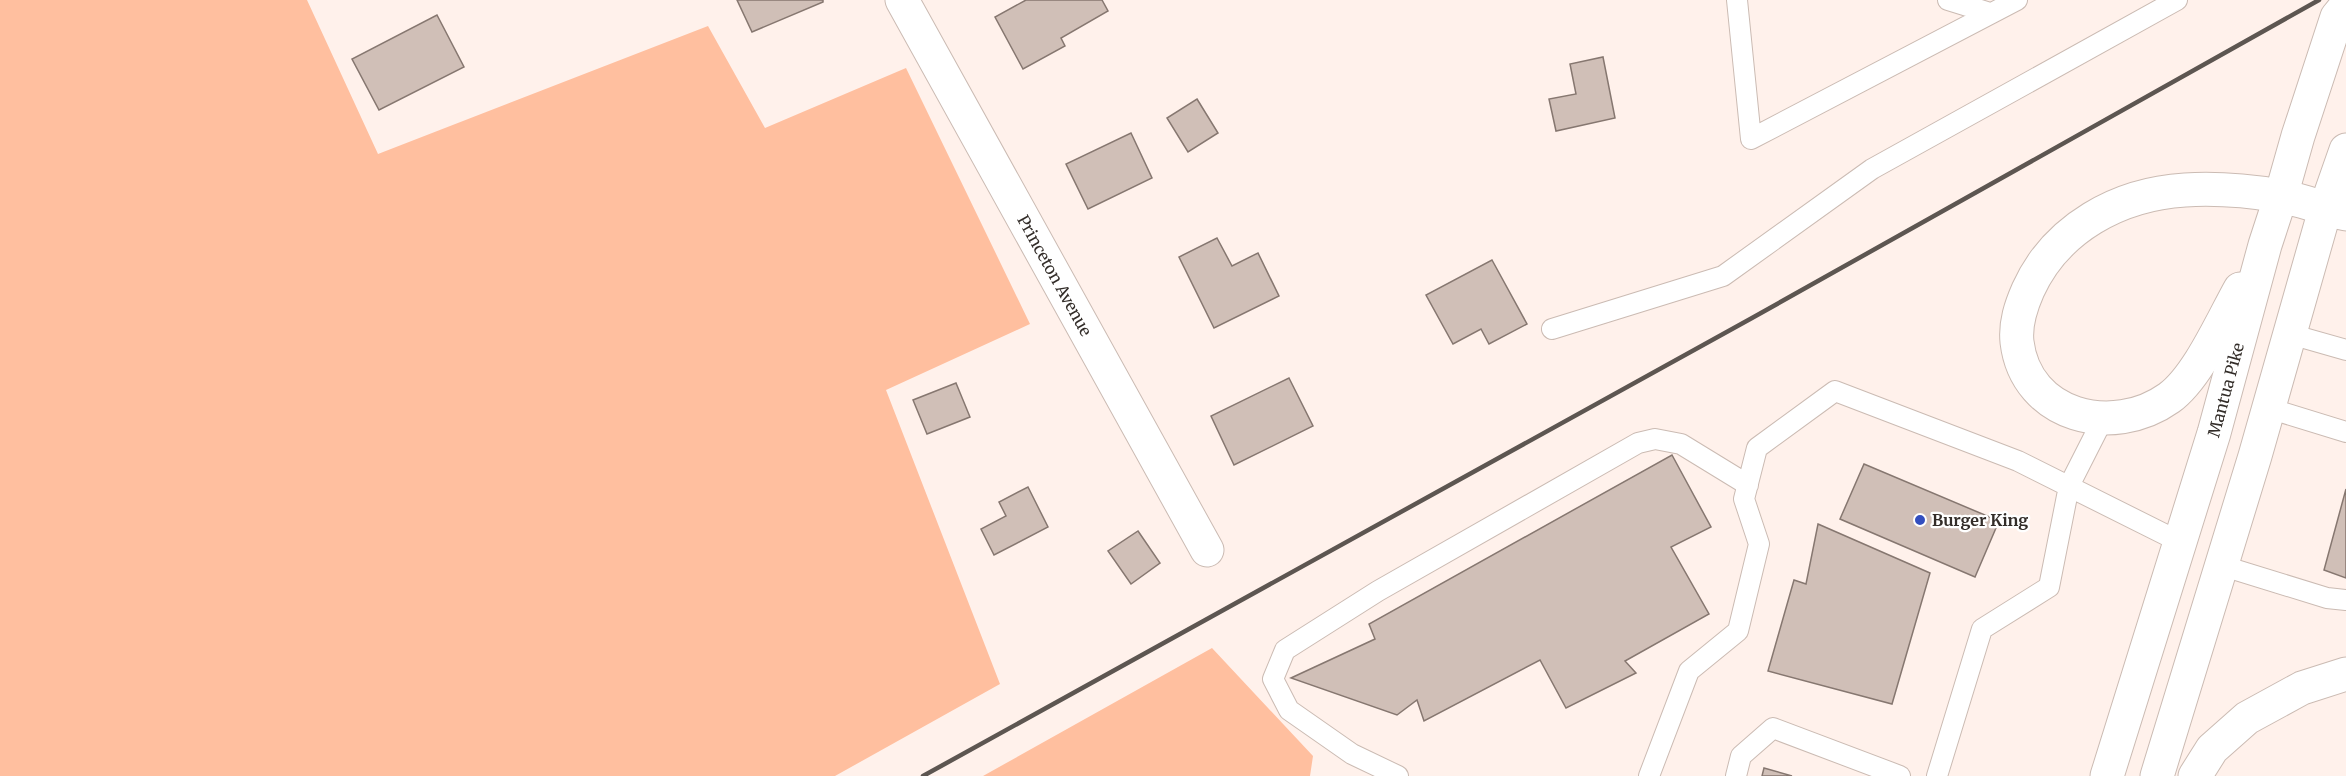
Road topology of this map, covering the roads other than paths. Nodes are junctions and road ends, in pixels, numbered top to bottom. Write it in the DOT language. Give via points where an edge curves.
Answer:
graph roads {
  1 [pos="902,0"];
  2 [pos="1737,0"];
  3 [pos="1948,0"];
  4 [pos="2016,0"];
  5 [pos="2177,0"];
  6 [pos="2346,6"];
  7 [pos="1990,13"];
  8 [pos="2298,136"];
  9 [pos="2346,150"];
  10 [pos="2282,196"];
  11 [pos="2336,212"];
  12 [pos="2265,245"];
  13 [pos="1552,329"];
  14 [pos="2290,334"];
  15 [pos="2346,350"];
  16 [pos="2268,408"];
  17 [pos="2103,419"];
  18 [pos="2346,432"];
  19 [pos="1748,485"];
  20 [pos="2069,486"];
  21 [pos="2180,542"];
  22 [pos="1207,550"];
  23 [pos="2220,565"];
  24 [pos="2346,600"];
  25 [pos="2346,674"];
  26 [pos="1398,776"];
  27 [pos="1649,776"];
  28 [pos="1736,776"];
  29 [pos="1900,776"];
  30 [pos="1936,776"];
  31 [pos="2107,776"];
  32 [pos="2157,776"];
  33 [pos="2195,776"];
  1 -- 22 [label="main road, Princeton Avenue"];
  2 -- 7 [label="lane" via="1751,139"];
  3 -- 7 [label="lane"];
  4 -- 7 [label="lane"];
  5 -- 13 [label="lane" via="1872,169 1723,276"];
  6 -- 8 [label="main road, Mantua Pike" via="2337,17"];
  8 -- 9 [label="main road"];
  8 -- 10 [label="main road, Mantua Pike"];
  9 -- 11 [label="main road"];
  10 -- 11 [label="main road"];
  10 -- 12 [label="main road, Mantua Pike"];
  10 -- 17 [label="main road" via="2206,189 2135,199 2080,225 2046,259 2033,279 2019,315 2017,342 2021,359 2039,390 2053,402 2085,417"];
  11 -- 14 [label="main road"];
  12 -- 17 [label="main road" via="2182,386 2149,410"];
  12 -- 21 [label="main road, Mantua Pike"];
  14 -- 15 [label="lane"];
  14 -- 16 [label="main road"];
  16 -- 18 [label="lane"];
  16 -- 23 [label="main road"];
  17 -- 20 [label="lane"];
  19 -- 20 [label="lane" via="1757,448 1835,391 2018,461"];
  19 -- 26 [label="lane" via="1681,444 1655,439 1638,443 1378,591 1286,650 1273,680 1288,710 1352,754"];
  19 -- 27 [label="lane" via="1744,499 1759,544 1738,631 1689,671"];
  20 -- 21 [label="lane"];
  20 -- 30 [label="lane" via="2049,587 1982,629"];
  21 -- 31 [label="main road, Mantua Pike"];
  23 -- 24 [label="lane" via="2327,598"];
  23 -- 32 [label="main road"];
  25 -- 33 [label="main road" via="2302,688 2247,718 2212,749"];
  28 -- 29 [label="lane" via="1742,756 1773,728"];
}
